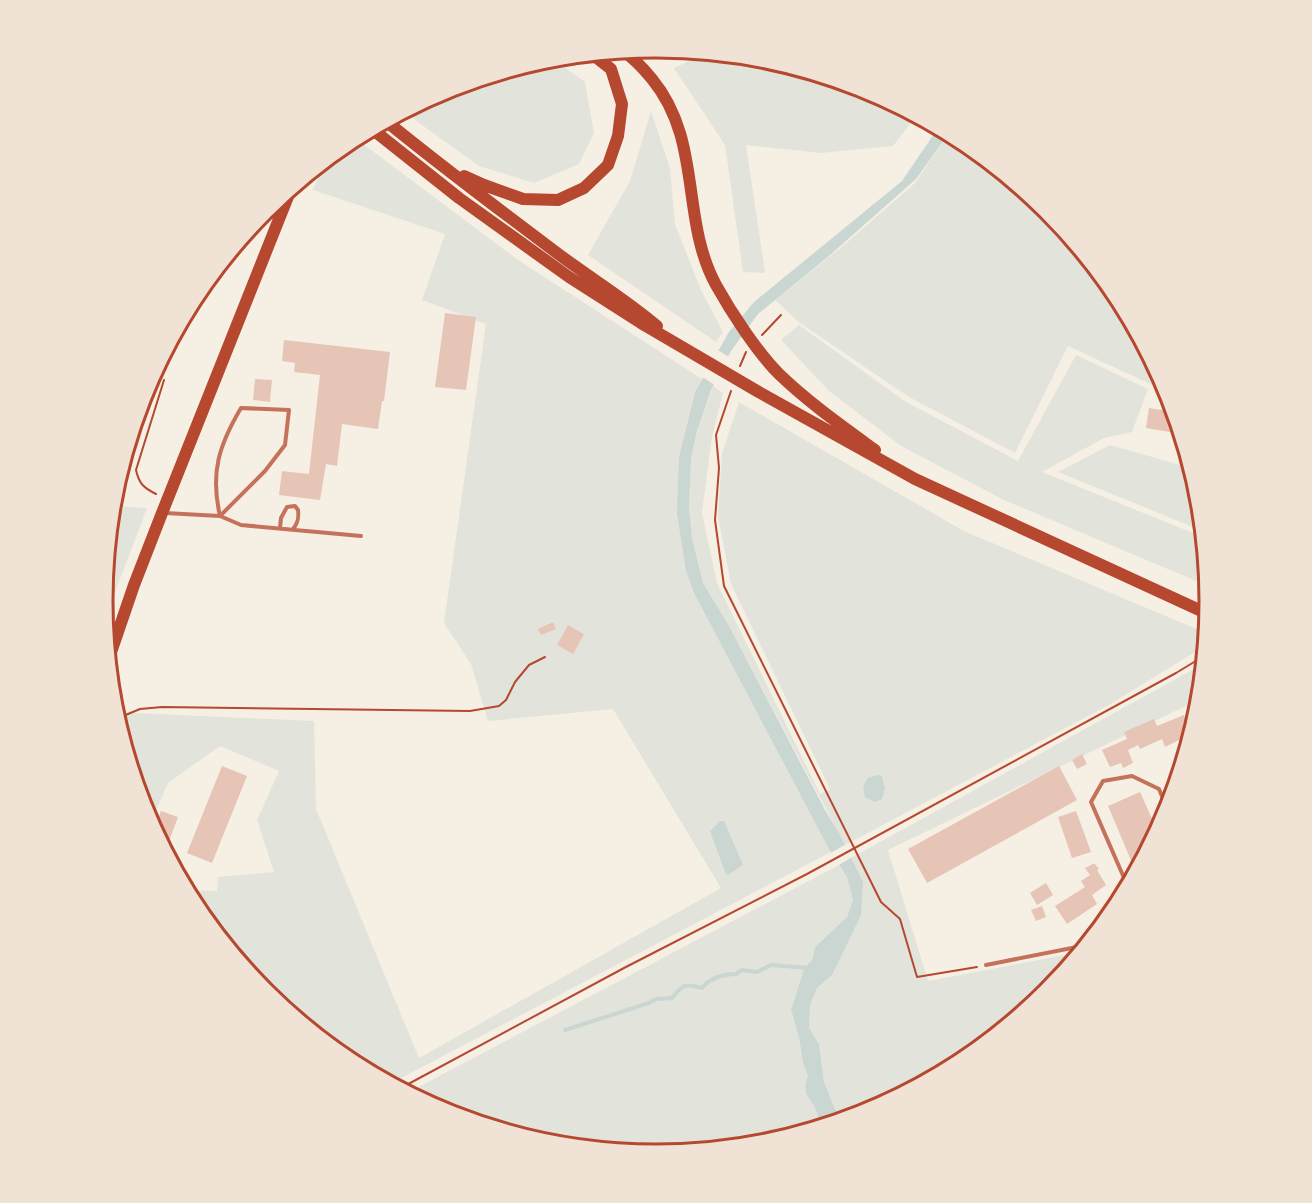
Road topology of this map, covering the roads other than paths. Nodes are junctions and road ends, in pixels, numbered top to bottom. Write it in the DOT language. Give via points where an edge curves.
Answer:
graph roads {
  1 [pos="636,59"];
  2 [pos="601,62"];
  3 [pos="393,126"];
  4 [pos="379,134"];
  5 [pos="433,160"];
  6 [pos="282,208"];
  7 [pos="279,215"];
  8 [pos="681,346"];
  9 [pos="915,479"];
  10 [pos="162,513"];
  11 [pos="220,516"];
  12 [pos="280,528"];
  13 [pos="293,529"];
  14 [pos="361,536"];
  15 [pos="1199,610"];
  16 [pos="115,642"];
  17 [pos="1162,797"];
  18 [pos="1124,877"];
  19 [pos="1074,948"];
  20 [pos="986,965"];
  1 -- 9 [label="main road" via="664,94 679,127 704,253 715,284 744,329 778,373"];
  2 -- 5 [label="main road" via="611,69 622,104 618,136 608,165 584,188 558,200 523,199"];
  3 -- 5 [label="main road"];
  4 -- 8 [label="main road" via="569,277"];
  5 -- 8 [label="main road" via="638,309"];
  6 -- 7 [label="main road"];
  7 -- 10 [label="main road"];
  8 -- 9 [label="main road"];
  9 -- 15 [label="main road"];
  10 -- 11 [label="lane"];
  10 -- 16 [label="main road"];
  11 -- 11 [label="lane" via="215,494 216,467 226,433 241,408 289,410 285,445"];
  11 -- 12 [label="lane" via="241,525"];
  12 -- 13 [label="lane"];
  12 -- 13 [label="lane" via="283,513 292,506 299,515"];
  13 -- 14 [label="lane"];
  17 -- 18 [label="lane" via="1159,789 1132,776 1103,781 1091,802"];
  19 -- 20 [label="lane"];
}
